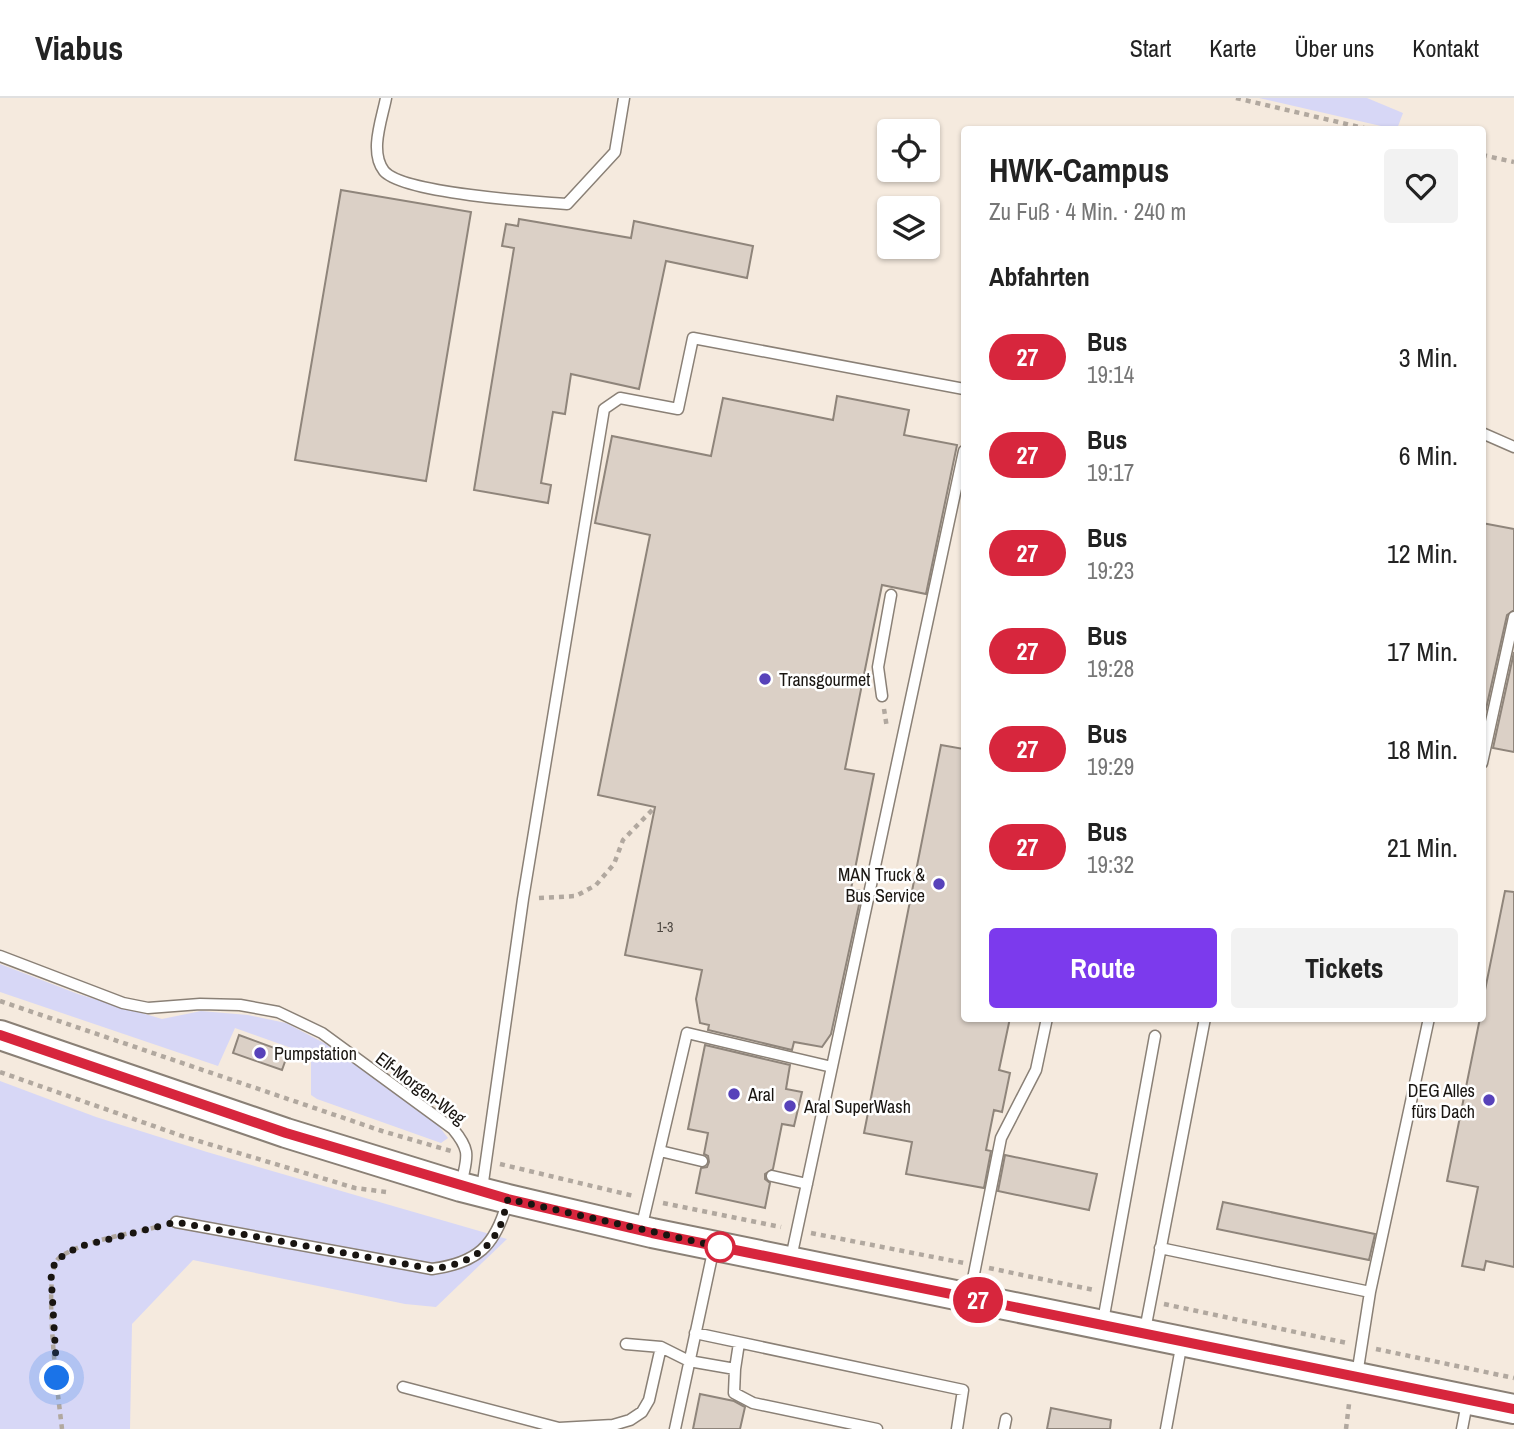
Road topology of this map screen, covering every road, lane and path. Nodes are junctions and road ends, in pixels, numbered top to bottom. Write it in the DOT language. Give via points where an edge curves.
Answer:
graph roads {
  1 [pos="386,98"];
  2 [pos="624,98"];
  3 [pos="1236,98"];
  4 [pos="1355,126"];
  5 [pos="1486,156"];
  6 [pos="1514,162"];
  7 [pos="961,388"];
  8 [pos="1486,435"];
  9 [pos="1514,447"];
  10 [pos="961,466"];
  11 [pos="891,595"];
  12 [pos="1514,617"];
  13 [pos="882,696"];
  14 [pos="887,733"];
  15 [pos="1486,745"];
  16 [pos="655,807"];
  17 [pos="523,899"];
  18 [pos="0,956"];
  19 [pos="0,1001"];
  20 [pos="1046,1022"];
  21 [pos="1204,1022"];
  22 [pos="1428,1022"];
  23 [pos="0,1035"];
  24 [pos="1155,1036"];
  25 [pos="832,1067"];
  26 [pos="0,1072"];
  27 [pos="660,1152"];
  28 [pos="467,1156"];
  29 [pos="486,1161"];
  30 [pos="702,1161"];
  31 [pos="772,1176"];
  32 [pos="807,1184"];
  33 [pos="395,1192"];
  34 [pos="483,1193"];
  35 [pos="648,1199"];
  36 [pos="176,1222"];
  37 [pos="797,1230"];
  38 [pos="640,1231"];
  39 [pos="714,1246"];
  40 [pos="1160,1248"];
  41 [pos="790,1262"];
  42 [pos="976,1265"];
  43 [pos="1370,1292"];
  44 [pos="1108,1294"];
  45 [pos="970,1298"];
  46 [pos="1150,1302"];
  47 [pos="1102,1325"];
  48 [pos="695,1333"];
  49 [pos="1144,1334"];
  50 [pos="1182,1342"];
  51 [pos="739,1343"];
  52 [pos="626,1344"];
  53 [pos="1361,1346"];
  54 [pos="661,1347"];
  55 [pos="689,1360"];
  56 [pos="735,1369"];
  57 [pos="1514,1378"];
  58 [pos="403,1387"];
  59 [pos="1353,1390"];
  60 [pos="1468,1399"];
  61 [pos="1514,1409"];
  62 [pos="62,1429"];
  63 [pos="558,1429"];
  64 [pos="675,1429"];
  65 [pos="877,1429"];
  66 [pos="957,1429"];
  67 [pos="1166,1429"];
  68 [pos="1346,1429"];
  69 [pos="1462,1429"];
  1 -- 2 [label="lane" via="376,153 384,171 401,182 496,200 567,204 615,152"];
  3 -- 4 [label="path"];
  5 -- 6 [label="path"];
  7 -- 17 [label="lane" via="693,338 678,409 620,398 604,409"];
  8 -- 9 [label="lane"];
  10 -- 25 [label="lane"];
  11 -- 13 [label="lane" via="878,667"];
  12 -- 15 [label="lane"];
  13 -- 14 [label="path"];
  16 -- 17 [label="path" via="623,840 614,864 589,890 576,897"];
  17 -- 29 [label="lane"];
  18 -- 28 [label="lane, Elf-Morgen-Weg" via="123,1003 148,1008 240,1005 278,1012 322,1033 453,1129"];
  19 -- 28 [label="path"];
  20 -- 42 [label="lane" via="1037,1070 1001,1138"];
  21 -- 40 [label="lane"];
  22 -- 43 [label="lane"];
  23 -- 34 [label="main road" via="286,1133"];
  24 -- 44 [label="lane"];
  25 -- 27 [label="lane" via="687,1034"];
  25 -- 32 [label="lane"];
  26 -- 33 [label="path" via="182,1136 355,1188"];
  27 -- 30 [label="lane"];
  27 -- 35 [label="lane"];
  28 -- 34 [label="lane"];
  29 -- 34 [label="lane"];
  29 -- 35 [label="path"];
  31 -- 32 [label="lane"];
  32 -- 37 [label="lane"];
  34 -- 36 [label="lane" via="500,1227 485,1248 457,1266 432,1269"];
  34 -- 38 [label="main road"];
  35 -- 37 [label="path"];
  35 -- 38 [label="lane"];
  36 -- 62 [label="path" via="78,1247 56,1260 51,1274"];
  37 -- 41 [label="lane"];
  37 -- 42 [label="path"];
  38 -- 39 [label="main road"];
  39 -- 41 [label="main road"];
  39 -- 48 [label="lane"];
  40 -- 43 [label="lane"];
  40 -- 46 [label="lane"];
  41 -- 45 [label="main road"];
  42 -- 44 [label="path"];
  42 -- 45 [label="lane"];
  43 -- 53 [label="lane"];
  44 -- 47 [label="lane"];
  45 -- 47 [label="main road"];
  46 -- 49 [label="lane"];
  46 -- 53 [label="path"];
  47 -- 49 [label="main road"];
  48 -- 51 [label="lane"];
  48 -- 55 [label="lane"];
  49 -- 50 [label="main road"];
  50 -- 59 [label="main road"];
  50 -- 67 [label="lane"];
  51 -- 56 [label="lane"];
  51 -- 66 [label="lane" via="963,1390"];
  52 -- 54 [label="lane"];
  53 -- 57 [label="path"];
  53 -- 59 [label="lane"];
  54 -- 55 [label="lane"];
  54 -- 63 [label="lane" via="642,1412 613,1425"];
  55 -- 56 [label="lane"];
  55 -- 64 [label="lane"];
  56 -- 65 [label="lane" via="734,1393 752,1403"];
  58 -- 63 [label="lane"];
  59 -- 60 [label="main road"];
  59 -- 68 [label="path"];
  60 -- 61 [label="main road"];
  60 -- 69 [label="lane"];
}
